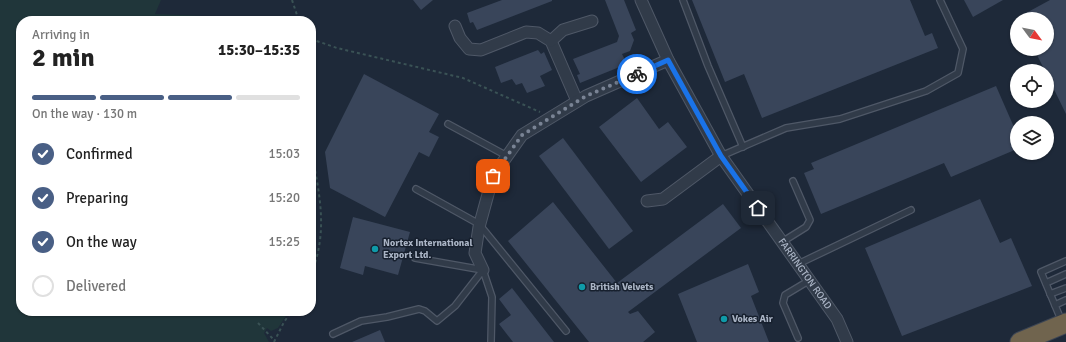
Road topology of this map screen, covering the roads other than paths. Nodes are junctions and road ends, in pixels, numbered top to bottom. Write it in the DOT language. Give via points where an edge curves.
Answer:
graph roads {
  1 [pos="641,0"];
  2 [pos="682,0"];
  3 [pos="940,0"];
  4 [pos="592,21"];
  5 [pos="455,26"];
  6 [pos="551,41"];
  7 [pos="668,60"];
  8 [pos="577,101"];
  9 [pos="448,124"];
  10 [pos="743,147"];
  11 [pos="507,156"];
  12 [pos="721,156"];
  13 [pos="793,181"];
  14 [pos="416,189"];
  15 [pos="647,201"];
  16 [pos="911,210"];
  17 [pos="480,224"];
  18 [pos="782,242"];
  19 [pos="415,258"];
  20 [pos="1066,261"];
  21 [pos="798,264"];
  22 [pos="483,270"];
  23 [pos="1066,274"];
  24 [pos="810,280"];
  25 [pos="1046,284"];
  26 [pos="1066,288"];
  27 [pos="1050,294"];
  28 [pos="1066,300"];
  29 [pos="1055,304"];
  30 [pos="1065,324"];
  31 [pos="566,331"];
  32 [pos="333,334"];
  33 [pos="798,338"];
  34 [pos="491,342"];
  35 [pos="847,342"];
  36 [pos="1020,342"];
  1 -- 7 [label="street, FARRINGTON ROAD"];
  2 -- 10 [label="lane"];
  3 -- 10 [label="lane" via="963,49 958,73 926,91 840,119 786,128"];
  4 -- 6 [label="street" via="563,30"];
  5 -- 6 [label="street" via="469,49 481,50 526,32 538,33"];
  6 -- 8 [label="street"];
  7 -- 8 [label="street"];
  7 -- 12 [label="street, FARRINGTON ROAD"];
  8 -- 11 [label="street" via="522,135"];
  9 -- 11 [label="lane"];
  10 -- 12 [label="lane"];
  11 -- 17 [label="street" via="493,176"];
  12 -- 15 [label="street" via="663,199"];
  12 -- 18 [label="street, FARRINGTON ROAD"];
  13 -- 18 [label="lane" via="810,220 806,227"];
  14 -- 17 [label="lane"];
  16 -- 21 [label="lane"];
  17 -- 22 [label="street" via="475,253"];
  17 -- 31 [label="lane"];
  18 -- 21 [label="street, FARRINGTON ROAD"];
  19 -- 22 [label="lane"];
  20 -- 25 [label="lane" via="1042,272"];
  21 -- 24 [label="street, FARRINGTON ROAD"];
  22 -- 32 [label="lane" via="459,301 437,321 419,309 361,321"];
  22 -- 34 [label="lane" via="492,297"];
  23 -- 25 [label="lane"];
  24 -- 33 [label="lane" via="785,295 783,303"];
  24 -- 35 [label="street, FARRINGTON ROAD" via="837,318"];
  25 -- 27 [label="lane"];
  26 -- 27 [label="lane"];
  27 -- 29 [label="lane"];
  28 -- 29 [label="lane"];
  29 -- 30 [label="lane"];
  30 -- 36 [label="highway"];
}
